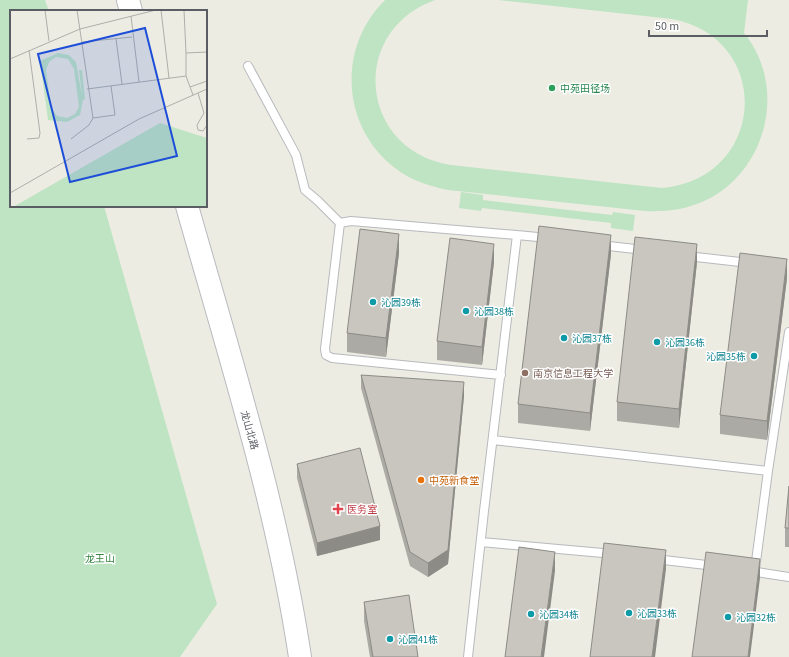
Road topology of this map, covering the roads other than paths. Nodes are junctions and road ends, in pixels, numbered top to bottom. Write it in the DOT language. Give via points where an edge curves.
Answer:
graph roads {
  1 [pos="128,0"];
  2 [pos="131,10"];
  3 [pos="248,66"];
  4 [pos="187,207"];
  5 [pos="340,224"];
  6 [pos="517,234"];
  7 [pos="556,240"];
  8 [pos="595,244"];
  9 [pos="656,252"];
  10 [pos="678,255"];
  11 [pos="760,264"];
  12 [pos="789,332"];
  13 [pos="501,375"];
  14 [pos="493,440"];
  15 [pos="768,471"];
  16 [pos="482,542"];
  17 [pos="621,555"];
  18 [pos="645,558"];
  19 [pos="723,567"];
  20 [pos="739,569"];
  21 [pos="755,571"];
  22 [pos="789,577"];
  23 [pos="300,657"];
  24 [pos="468,657"];
  1 -- 2 [label="street"];
  3 -- 5 [label="lane" via="296,155 305,190"];
  4 -- 23 [label="street, 龙山北路" via="267,492"];
  5 -- 6 [label="lane" via="351,221"];
  5 -- 13 [label="lane" via="326,355 332,358"];
  6 -- 7 [label="lane"];
  6 -- 13 [label="lane"];
  8 -- 9 [label="lane"];
  10 -- 11 [label="lane"];
  12 -- 15 [label="lane"];
  13 -- 14 [label="lane"];
  14 -- 15 [label="lane"];
  14 -- 16 [label="lane"];
  15 -- 21 [label="lane"];
  16 -- 17 [label="lane"];
  16 -- 24 [label="lane"];
  18 -- 19 [label="lane"];
  20 -- 21 [label="lane"];
  21 -- 22 [label="lane"];
}
